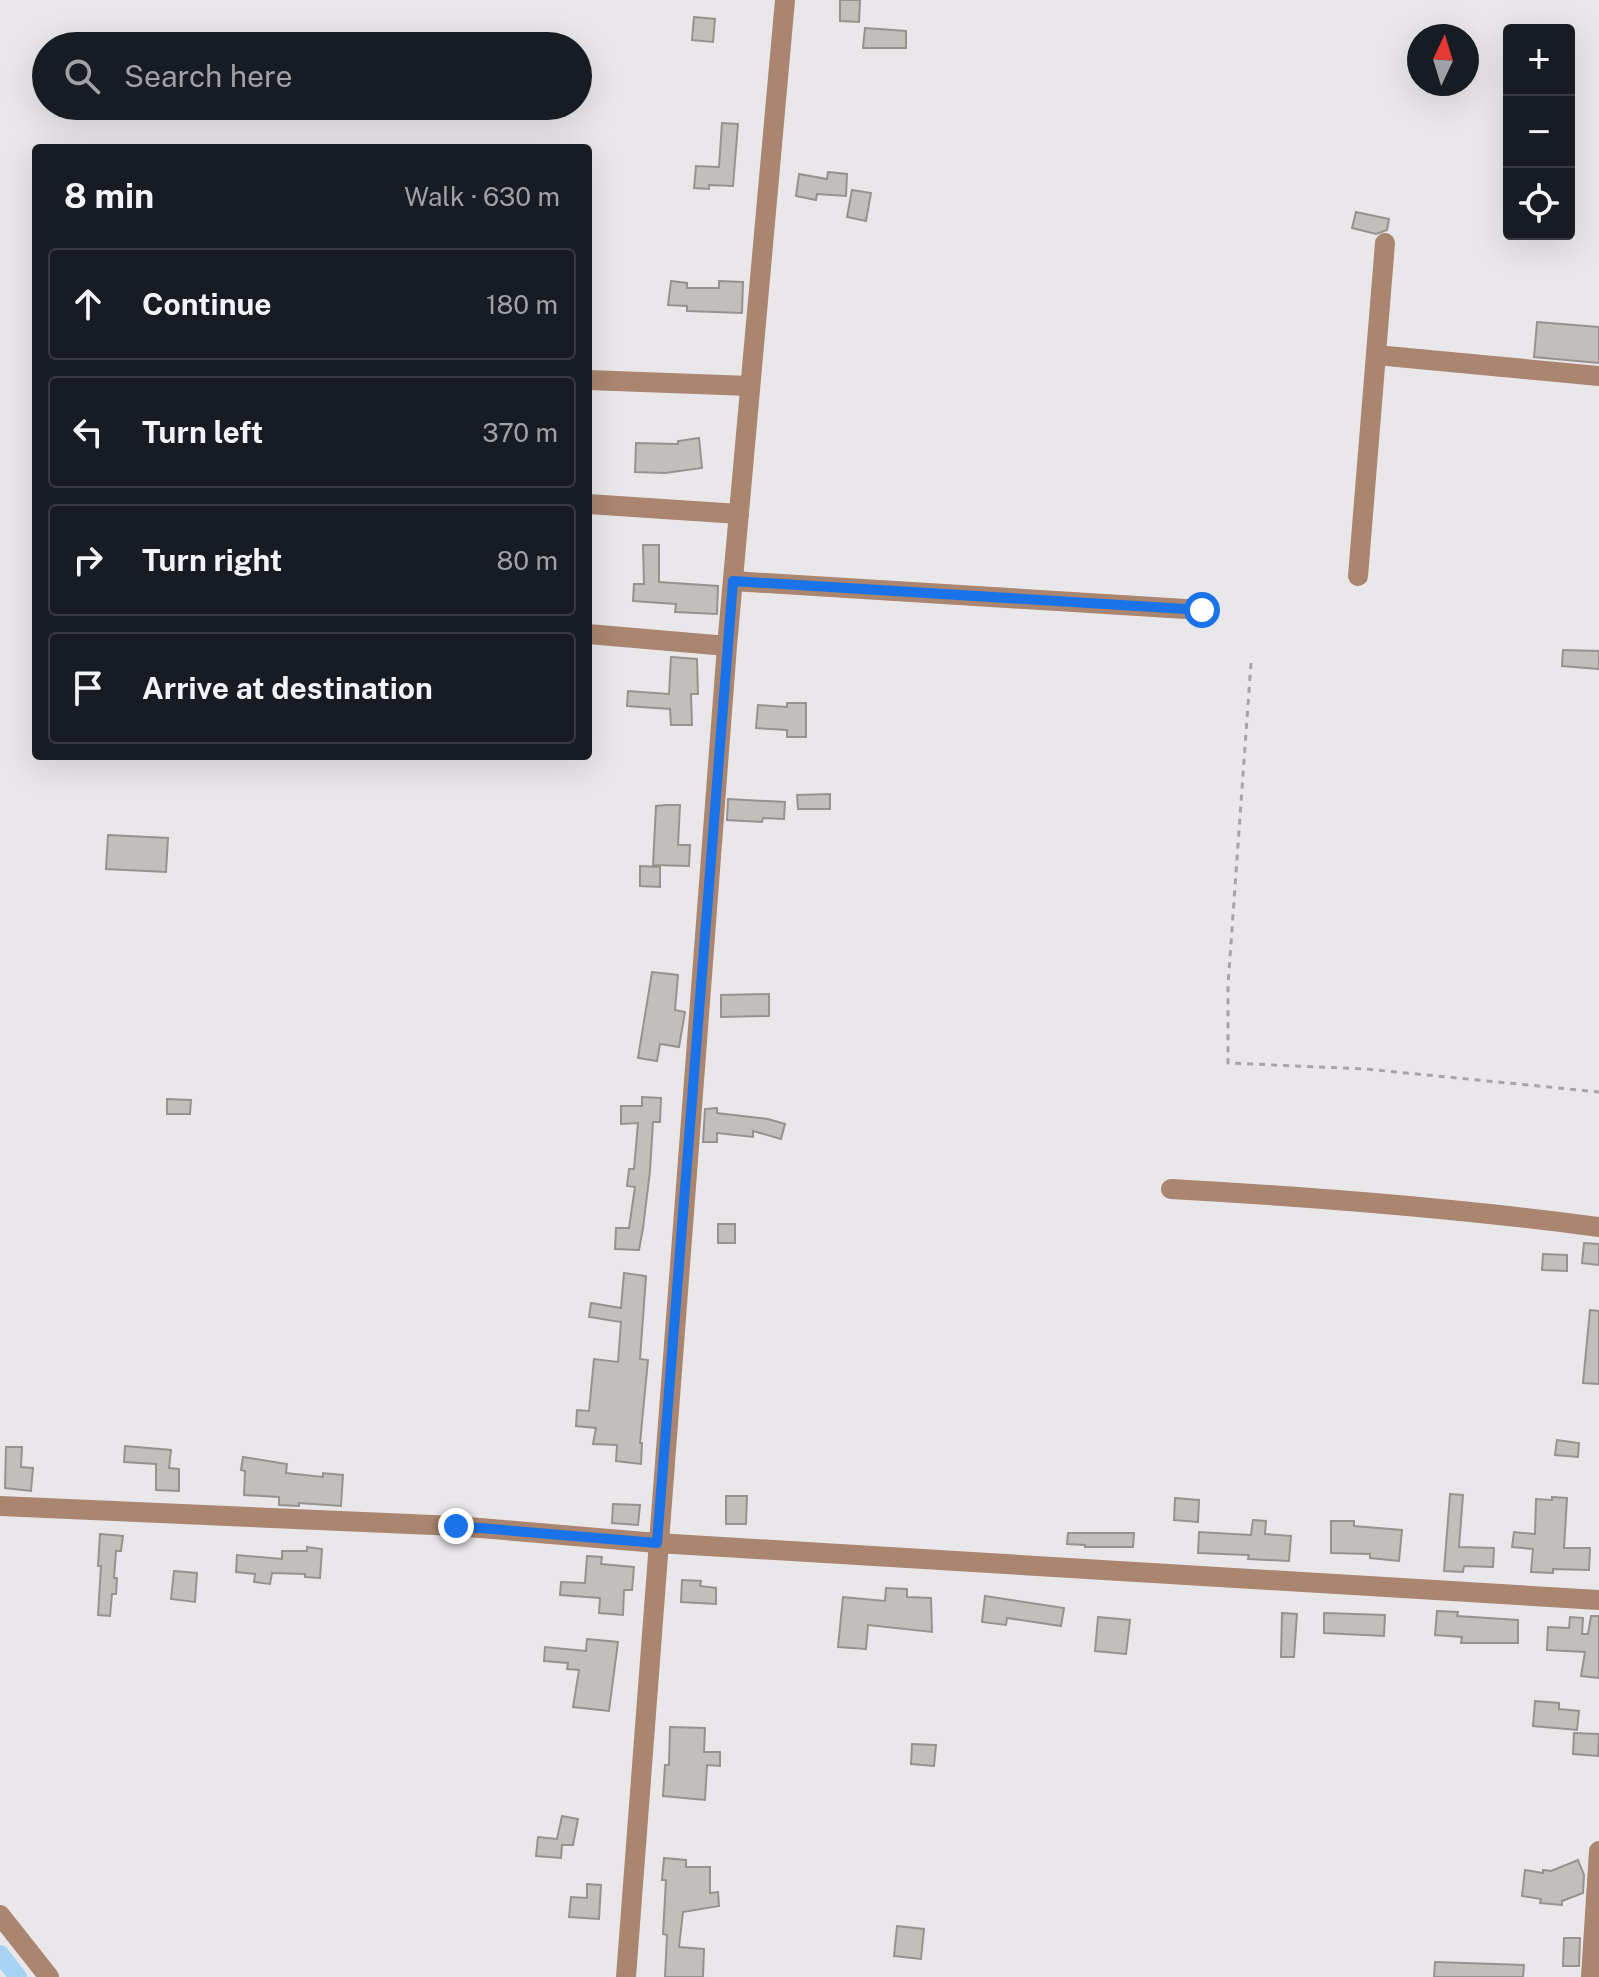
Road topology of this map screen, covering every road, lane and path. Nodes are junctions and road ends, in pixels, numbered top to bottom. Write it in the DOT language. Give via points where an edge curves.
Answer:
graph roads {
  1 [pos="785,0"];
  2 [pos="1385,243"];
  3 [pos="1376,355"];
  4 [pos="1599,376"];
  5 [pos="592,380"];
  6 [pos="750,386"];
  7 [pos="592,504"];
  8 [pos="739,514"];
  9 [pos="1358,576"];
  10 [pos="733,581"];
  11 [pos="1202,610"];
  12 [pos="592,634"];
  13 [pos="727,646"];
  14 [pos="1251,663"];
  15 [pos="1599,1092"];
  16 [pos="1171,1189"];
  17 [pos="1599,1227"];
  18 [pos="0,1506"];
  19 [pos="657,1543"];
  20 [pos="1599,1600"];
  21 [pos="1599,1851"];
  22 [pos="0,1915"];
  23 [pos="49,1977"];
  24 [pos="626,1977"];
  25 [pos="1591,1977"];
  1 -- 6 [label="street"];
  2 -- 3 [label="street"];
  3 -- 4 [label="street"];
  3 -- 9 [label="street"];
  5 -- 6 [label="street"];
  6 -- 8 [label="street"];
  7 -- 8 [label="street"];
  8 -- 10 [label="street"];
  10 -- 11 [label="street"];
  10 -- 13 [label="street"];
  12 -- 13 [label="street"];
  13 -- 19 [label="street"];
  14 -- 15 [label="path" via="1228,985 1228,1063 1366,1069"];
  16 -- 17 [label="street" via="1374,1201"];
  18 -- 19 [label="street" via="456,1526"];
  19 -- 20 [label="street"];
  19 -- 24 [label="street"];
  21 -- 25 [label="street"];
  22 -- 23 [label="street"];
}
